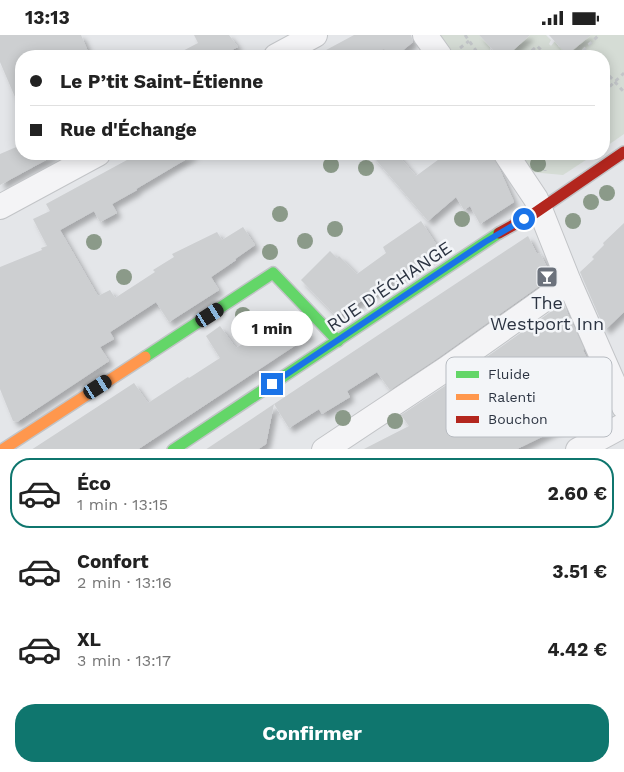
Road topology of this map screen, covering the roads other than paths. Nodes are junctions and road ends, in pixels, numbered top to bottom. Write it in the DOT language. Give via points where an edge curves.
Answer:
graph roads {
  1 [pos="315,35"];
  2 [pos="425,35"];
  3 [pos="287,50"];
  4 [pos="436,50"];
  5 [pos="624,152"];
  6 [pos="87,160"];
  7 [pos="510,160"];
  8 [pos="0,207"];
  9 [pos="540,209"];
  10 [pos="569,282"];
  11 [pos="338,341"];
  12 [pos="463,357"];
  13 [pos="602,357"];
  14 [pos="446,369"];
  15 [pos="612,380"];
  16 [pos="624,407"];
  17 [pos="624,425"];
  18 [pos="612,431"];
  19 [pos="601,437"];
  20 [pos="2,449"];
  21 [pos="173,449"];
  22 [pos="324,449"];
  23 [pos="578,449"];
  1 -- 3 [label="street"];
  2 -- 4 [label="street"];
  5 -- 9 [label="street, RUE D'ÉCHANGE"];
  6 -- 8 [label="street"];
  7 -- 9 [label="street"];
  9 -- 10 [label="street"];
  9 -- 11 [label="street, RUE D'ÉCHANGE"];
  10 -- 12 [label="street"];
  10 -- 13 [label="street"];
  11 -- 20 [label="street" via="273,273"];
  11 -- 21 [label="street, RUE D'ÉCHANGE"];
  14 -- 22 [label="street"];
  15 -- 16 [label="street"];
  17 -- 18 [label="street"];
  19 -- 23 [label="street"];
}
